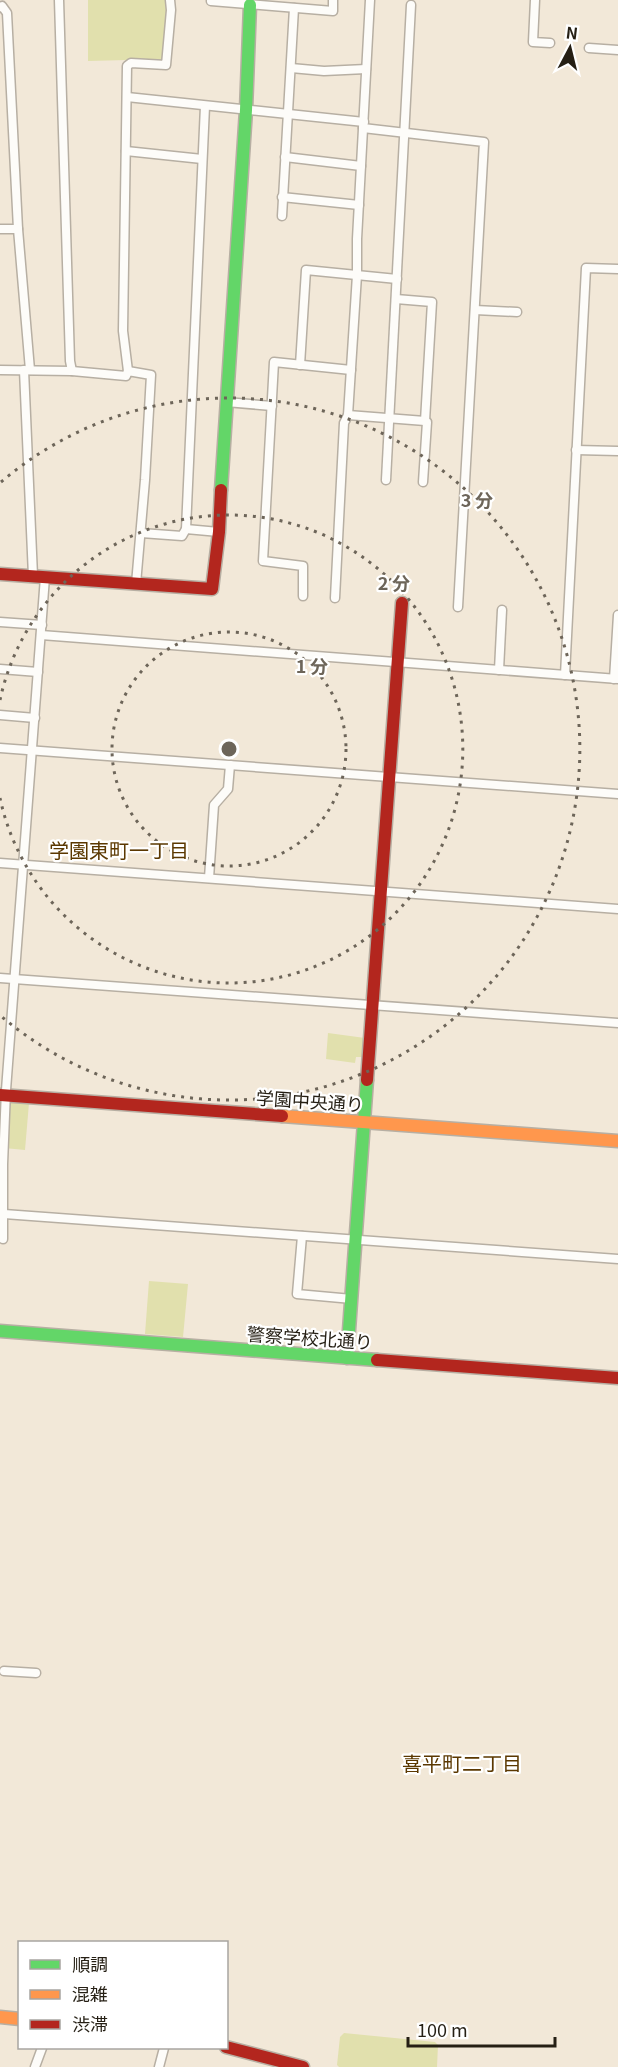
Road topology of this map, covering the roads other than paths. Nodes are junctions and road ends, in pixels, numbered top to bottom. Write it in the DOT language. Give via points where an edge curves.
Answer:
graph roads {
  1 [pos="59,0"];
  2 [pos="170,0"];
  3 [pos="333,0"];
  4 [pos="370,0"];
  5 [pos="535,0"];
  6 [pos="211,2"];
  7 [pos="249,4"];
  8 [pos="411,5"];
  9 [pos="0,7"];
  10 [pos="294,8"];
  11 [pos="550,43"];
  12 [pos="589,48"];
  13 [pos="618,50"];
  14 [pos="291,68"];
  15 [pos="366,69"];
  16 [pos="127,98"];
  17 [pos="205,106"];
  18 [pos="246,110"];
  19 [pos="288,114"];
  20 [pos="363,125"];
  21 [pos="404,133"];
  22 [pos="126,151"];
  23 [pos="285,157"];
  24 [pos="202,159"];
  25 [pos="361,166"];
  26 [pos="282,197"];
  27 [pos="359,205"];
  28 [pos="282,216"];
  29 [pos="0,229"];
  30 [pos="18,229"];
  31 [pos="618,269"];
  32 [pos="357,275"];
  33 [pos="397,279"];
  34 [pos="396,299"];
  35 [pos="475,310"];
  36 [pos="517,312"];
  37 [pos="300,365"];
  38 [pos="0,370"];
  39 [pos="27,370"];
  40 [pos="351,370"];
  41 [pos="72,371"];
  42 [pos="129,371"];
  43 [pos="226,402"];
  44 [pos="272,406"];
  45 [pos="348,415"];
  46 [pos="389,419"];
  47 [pos="425,421"];
  48 [pos="576,450"];
  49 [pos="618,452"];
  50 [pos="386,480"];
  51 [pos="423,482"];
  52 [pos="186,529"];
  53 [pos="219,532"];
  54 [pos="141,533"];
  55 [pos="0,574"];
  56 [pos="39,577"];
  57 [pos="136,584"];
  58 [pos="303,596"];
  59 [pos="335,598"];
  60 [pos="402,603"];
  61 [pos="458,607"];
  62 [pos="502,610"];
  63 [pos="618,615"];
  64 [pos="0,622"];
  65 [pos="42,625"];
  66 [pos="41,635"];
  67 [pos="399,662"];
  68 [pos="0,669"];
  69 [pos="499,670"];
  70 [pos="38,672"];
  71 [pos="565,675"];
  72 [pos="616,679"];
  73 [pos="0,715"];
  74 [pos="35,718"];
  75 [pos="0,748"];
  76 [pos="32,750"];
  77 [pos="230,765"];
  78 [pos="390,777"];
  79 [pos="618,794"];
  80 [pos="0,863"];
  81 [pos="25,865"];
  82 [pos="209,878"];
  83 [pos="382,891"];
  84 [pos="618,909"];
  85 [pos="0,978"];
  86 [pos="14,978"];
  87 [pos="373,1005"];
  88 [pos="618,1023"];
  89 [pos="4,1095"];
  90 [pos="364,1122"];
  91 [pos="618,1141"];
  92 [pos="4,1214"];
  93 [pos="302,1236"];
  94 [pos="3,1239"];
  95 [pos="356,1239"];
  96 [pos="618,1259"];
  97 [pos="352,1299"];
  98 [pos="0,1331"];
  99 [pos="347,1358"];
  100 [pos="618,1378"];
  101 [pos="4,1671"];
  102 [pos="36,1673"];
  103 [pos="0,2017"];
  104 [pos="18,2019"];
  105 [pos="228,2048"];
  106 [pos="42,2049"];
  107 [pos="164,2049"];
  108 [pos="279,2064"];
  109 [pos="35,2067"];
  110 [pos="159,2067"];
  111 [pos="303,2067"];
  1 -- 41 [label="street"];
  2 -- 16 [label="street" via="166,65 127,66"];
  3 -- 10 [label="street" via="333,11"];
  4 -- 15 [label="street"];
  5 -- 11 [label="street" via="533,42"];
  6 -- 7 [label="street"];
  7 -- 10 [label="street"];
  7 -- 18 [label="street"];
  8 -- 21 [label="street"];
  9 -- 30 [label="street" via="7,13"];
  10 -- 14 [label="street"];
  12 -- 13 [label="street"];
  14 -- 15 [label="street"];
  14 -- 19 [label="street"];
  15 -- 20 [label="street"];
  16 -- 17 [label="street"];
  16 -- 22 [label="street"];
  17 -- 18 [label="street"];
  17 -- 24 [label="street"];
  18 -- 19 [label="street"];
  18 -- 43 [label="street"];
  19 -- 20 [label="street"];
  19 -- 23 [label="street"];
  20 -- 21 [label="street"];
  20 -- 25 [label="street"];
  21 -- 33 [label="street"];
  21 -- 35 [label="street" via="484,142"];
  22 -- 24 [label="street"];
  22 -- 42 [label="street" via="123,331"];
  23 -- 25 [label="street"];
  23 -- 26 [label="street"];
  24 -- 52 [label="street"];
  25 -- 27 [label="street"];
  26 -- 27 [label="street"];
  26 -- 28 [label="street"];
  27 -- 32 [label="street"];
  29 -- 30 [label="street"];
  30 -- 39 [label="street"];
  31 -- 48 [label="street" via="586,268"];
  32 -- 33 [label="street"];
  32 -- 37 [label="street" via="306,270"];
  32 -- 40 [label="street"];
  33 -- 34 [label="street"];
  34 -- 46 [label="street"];
  34 -- 47 [label="street" via="432,302"];
  35 -- 36 [label="street"];
  35 -- 61 [label="street"];
  37 -- 40 [label="street"];
  37 -- 44 [label="street" via="274,362"];
  38 -- 39 [label="street"];
  39 -- 41 [label="street"];
  39 -- 56 [label="street"];
  40 -- 45 [label="street"];
  41 -- 42 [label="street" via="126,376"];
  42 -- 54 [label="street" via="151,375"];
  43 -- 44 [label="street"];
  43 -- 53 [label="street"];
  44 -- 58 [label="street" via="263,561 303,566"];
  45 -- 46 [label="street"];
  45 -- 59 [label="street" via="344,423"];
  46 -- 47 [label="street"];
  46 -- 50 [label="street"];
  47 -- 51 [label="street"];
  48 -- 49 [label="street"];
  48 -- 71 [label="street"];
  52 -- 53 [label="street"];
  52 -- 54 [label="street" via="182,536"];
  53 -- 57 [label="street" via="212,589"];
  54 -- 57 [label="street"];
  55 -- 56 [label="street"];
  56 -- 57 [label="street"];
  56 -- 65 [label="street"];
  60 -- 67 [label="street"];
  62 -- 69 [label="street"];
  63 -- 72 [label="street"];
  64 -- 65 [label="street"];
  65 -- 66 [label="street"];
  66 -- 67 [label="street"];
  66 -- 70 [label="street"];
  67 -- 69 [label="street"];
  67 -- 78 [label="street"];
  68 -- 70 [label="street"];
  69 -- 71 [label="street"];
  70 -- 74 [label="street"];
  71 -- 72 [label="street"];
  73 -- 74 [label="street"];
  74 -- 76 [label="street"];
  75 -- 76 [label="street"];
  76 -- 77 [label="street"];
  76 -- 81 [label="street"];
  77 -- 78 [label="street"];
  77 -- 82 [label="street" via="228,789 214,805"];
  78 -- 79 [label="street"];
  78 -- 83 [label="street"];
  80 -- 81 [label="street"];
  81 -- 82 [label="street"];
  81 -- 86 [label="street"];
  82 -- 83 [label="street"];
  83 -- 84 [label="street"];
  83 -- 87 [label="street"];
  85 -- 86 [label="street"];
  86 -- 87 [label="street"];
  86 -- 89 [label="street"];
  87 -- 88 [label="street"];
  87 -- 90 [label="street"];
  89 -- 90 [label="street, 学園中央通り"];
  89 -- 92 [label="street"];
  90 -- 91 [label="street, 学園中央通り"];
  90 -- 95 [label="street"];
  92 -- 93 [label="street"];
  92 -- 94 [label="street"];
  93 -- 95 [label="street"];
  93 -- 97 [label="street" via="297,1294"];
  95 -- 96 [label="street"];
  95 -- 97 [label="street"];
  97 -- 99 [label="street"];
  98 -- 99 [label="street, 警察学校北通り"];
  99 -- 100 [label="street, 警察学校北通り"];
  101 -- 102 [label="street"];
  103 -- 104 [label="street"];
  105 -- 108 [label="street"];
  106 -- 109 [label="street"];
  107 -- 110 [label="street"];
  108 -- 111 [label="street"];
}
